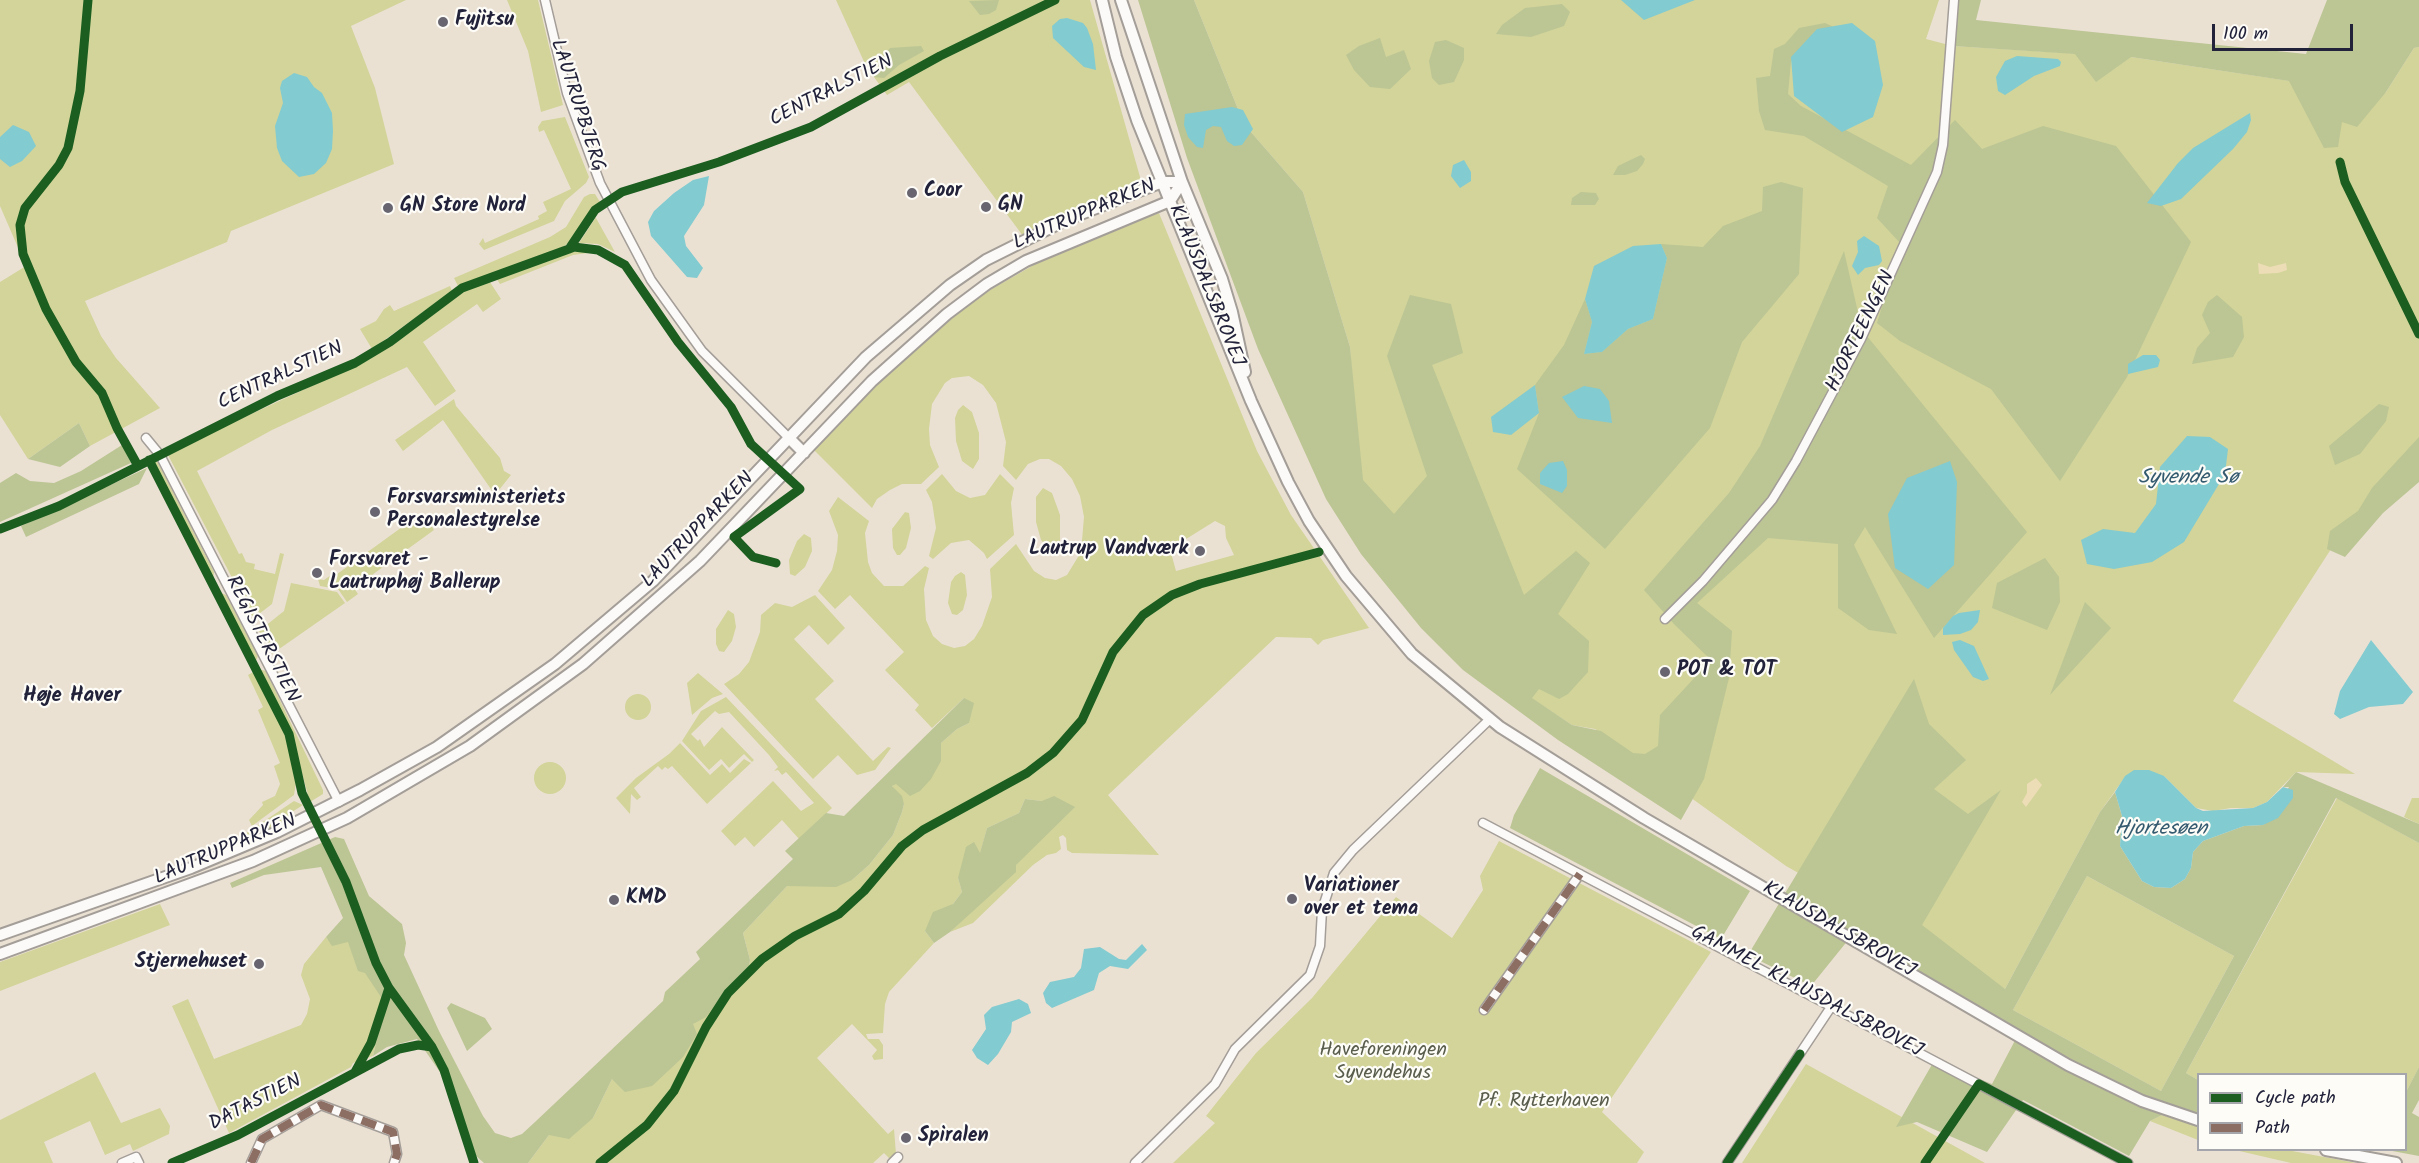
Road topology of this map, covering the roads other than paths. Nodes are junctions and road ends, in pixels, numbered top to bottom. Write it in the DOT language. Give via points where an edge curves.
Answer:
graph roads {
  1 [pos="545,0"];
  2 [pos="1102,0"];
  3 [pos="1122,0"];
  4 [pos="1954,0"];
  5 [pos="1162,182"];
  6 [pos="1182,182"];
  7 [pos="1170,201"];
  8 [pos="1251,401"];
  9 [pos="788,437"];
  10 [pos="146,438"];
  11 [pos="804,453"];
  12 [pos="1665,619"];
  13 [pos="1490,719"];
  14 [pos="339,802"];
  15 [pos="347,818"];
  16 [pos="1483,823"];
  17 [pos="1580,874"];
  18 [pos="0,935"];
  19 [pos="0,954"];
  20 [pos="1831,1006"];
  21 [pos="1484,1010"];
  22 [pos="2197,1119"];
  23 [pos="2336,1151"];
  24 [pos="138,1160"];
  25 [pos="122,1163"];
  26 [pos="251,1163"];
  27 [pos="394,1163"];
  28 [pos="1135,1163"];
  29 [pos="1727,1163"];
  30 [pos="2128,1163"];
  31 [pos="2396,1163"];
  1 -- 9 [label="street, LAUTRUPBJERG" via="567,93 600,183 651,280 702,351"];
  2 -- 5 [label="street, KLAUSDALSBROVEJ" via="1119,68"];
  3 -- 6 [label="street, KLAUSDALSBROVEJ"];
  4 -- 12 [label="street, HJORTEENGEN" via="1943,145 1937,172 1862,339 1772,500"];
  5 -- 6 [label="street, LAUTRUPPARKEN"];
  5 -- 7 [label="street, KLAUSDALSBROVEJ"];
  5 -- 9 [label="street, LAUTRUPPARKEN" via="1068,219 986,260 919,309"];
  6 -- 7 [label="street, LAUTRUPPARKEN"];
  6 -- 8 [label="street, KLAUSDALSBROVEJ" via="1222,279"];
  7 -- 8 [label="street, KLAUSDALSBROVEJ"];
  7 -- 11 [label="street, LAUTRUPPARKEN" via="1055,247 987,284 892,362"];
  8 -- 13 [label="street, KLAUSDALSBROVEJ" via="1299,501 1346,576 1412,654"];
  9 -- 11 [label="street"];
  9 -- 14 [label="street, LAUTRUPPARKEN" via="653,581 563,658 437,747"];
  10 -- 14 [label="street" via="160,455"];
  11 -- 15 [label="street, LAUTRUPPARKEN" via="700,561 583,664 470,746"];
  13 -- 22 [label="street, KLAUSDALSBROVEJ" via="1644,818 2068,1065 2142,1101"];
  13 -- 28 [label="street" via="1353,850 1334,873 1323,910 1320,946 1310,975 1235,1049 1215,1084"];
  14 -- 15 [label="street"];
  14 -- 18 [label="street, LAUTRUPPARKEN" via="190,868"];
  15 -- 19 [label="street, LAUTRUPPARKEN" via="206,881"];
  16 -- 17 [label="street, GAMMEL KLAUSDALSBROVEJ"];
  17 -- 20 [label="street, GAMMEL KLAUSDALSBROVEJ"];
  17 -- 21 [label="street"];
  20 -- 29 [label="street"];
  20 -- 30 [label="street, GAMMEL KLAUSDALSBROVEJ"];
  23 -- 31 [label="street"];
  24 -- 25 [label="street"];
  26 -- 27 [label="street" via="262,1139 321,1105 393,1132 398,1154"];
}
